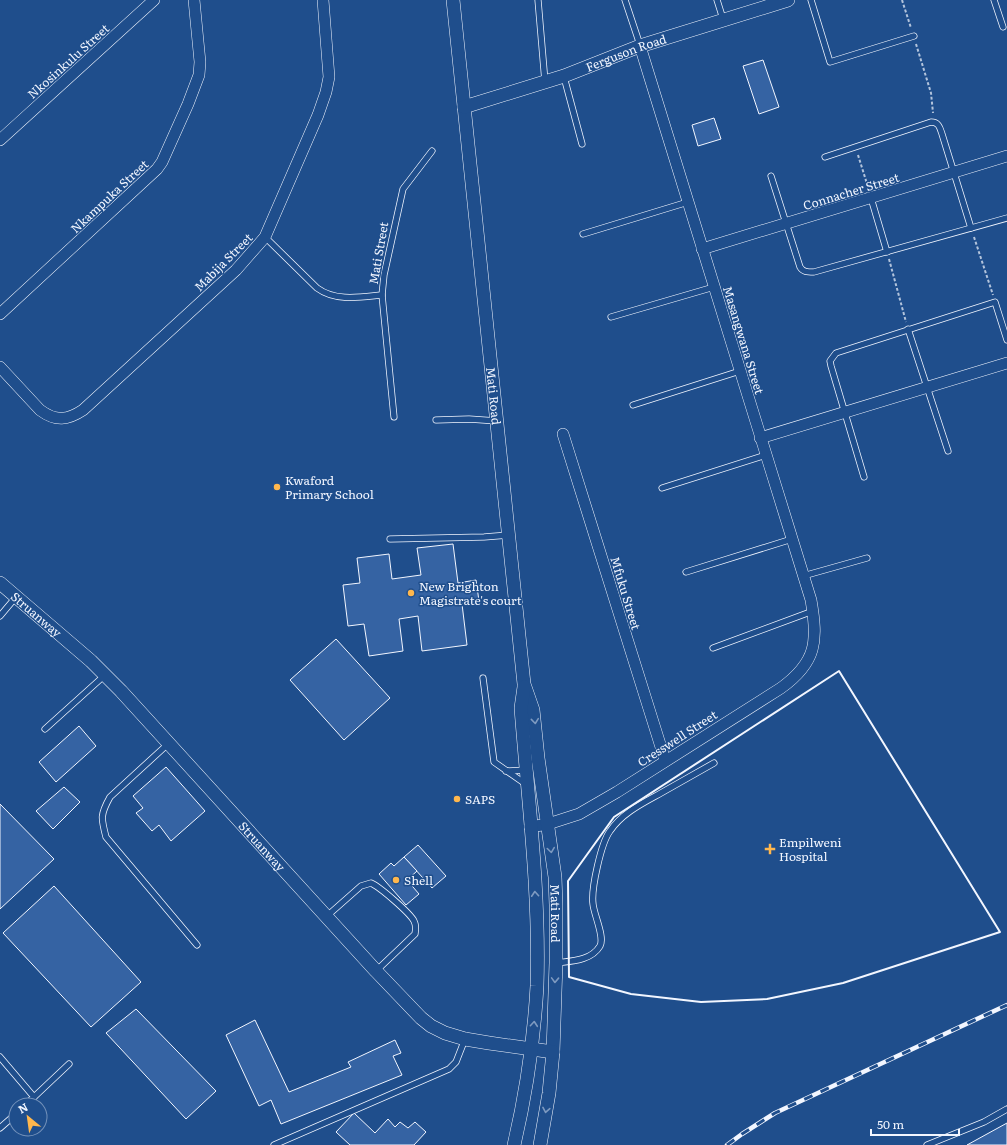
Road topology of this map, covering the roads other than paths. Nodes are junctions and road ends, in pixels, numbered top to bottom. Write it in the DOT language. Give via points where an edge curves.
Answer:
graph roads {
  1 [pos="154,0"];
  2 [pos="194,0"];
  3 [pos="323,0"];
  4 [pos="453,0"];
  5 [pos="538,0"];
  6 [pos="625,0"];
  7 [pos="717,0"];
  8 [pos="788,0"];
  9 [pos="811,0"];
  10 [pos="994,0"];
  11 [pos="723,19"];
  12 [pos="1003,27"];
  13 [pos="914,36"];
  14 [pos="640,46"];
  15 [pos="564,76"];
  16 [pos="545,82"];
  17 [pos="464,107"];
  18 [pos="0,140"];
  19 [pos="582,144"];
  20 [pos="432,151"];
  21 [pos="1007,156"];
  22 [pos="825,157"];
  23 [pos="954,173"];
  24 [pos="771,176"];
  25 [pos="871,198"];
  26 [pos="688,202"];
  27 [pos="1007,218"];
  28 [pos="786,224"];
  29 [pos="971,228"];
  30 [pos="583,234"];
  31 [pos="265,237"];
  32 [pos="702,249"];
  33 [pos="887,252"];
  34 [pos="714,287"];
  35 [pos="382,295"];
  36 [pos="0,314"];
  37 [pos="611,317"];
  38 [pos="908,329"];
  39 [pos="1007,340"];
  40 [pos="1007,363"];
  41 [pos="0,367"];
  42 [pos="740,371"];
  43 [pos="928,387"];
  44 [pos="633,405"];
  45 [pos="844,413"];
  46 [pos="394,417"];
  47 [pos="436,420"];
  48 [pos="497,421"];
  49 [pos="563,434"];
  50 [pos="760,438"];
  51 [pos="948,451"];
  52 [pos="766,456"];
  53 [pos="864,477"];
  54 [pos="662,488"];
  55 [pos="509,535"];
  56 [pos="390,539"];
  57 [pos="792,540"];
  58 [pos="867,558"];
  59 [pos="686,572"];
  60 [pos="803,576"];
  61 [pos="0,583"];
  62 [pos="17,597"];
  63 [pos="813,611"];
  64 [pos="0,616"];
  65 [pos="814,642"];
  66 [pos="713,648"];
  67 [pos="106,675"];
  68 [pos="483,678"];
  69 [pos="524,684"];
  70 [pos="45,729"];
  71 [pos="169,743"];
  72 [pos="665,760"];
  73 [pos="714,763"];
  74 [pos="540,769"];
  75 [pos="526,770"];
  76 [pos="506,771"];
  77 [pos="527,785"];
  78 [pos="548,824"];
  79 [pos="530,827"];
  80 [pos="327,917"];
  81 [pos="198,945"];
  82 [pos="556,963"];
  83 [pos="376,971"];
  84 [pos="465,1039"];
  85 [pos="531,1049"];
  86 [pos="553,1052"];
  87 [pos="0,1057"];
  88 [pos="69,1064"];
  89 [pos="34,1097"];
  90 [pos="1007,1109"];
  91 [pos="8,1121"];
  92 [pos="0,1128"];
  93 [pos="274,1145"];
  94 [pos="514,1145"];
  95 [pos="540,1145"];
  96 [pos="927,1145"];
  1 -- 18 [label="street, Nkosinkulu Street"];
  2 -- 36 [label="street, Nkampuka Street" via="199,75 162,162"];
  3 -- 31 [label="street, Mabija Street" via="328,83 318,115"];
  4 -- 17 [label="street, Mati Road"];
  5 -- 16 [label="lane"];
  6 -- 14 [label="lane"];
  7 -- 11 [label="lane"];
  8 -- 11 [label="street, Ferguson Road"];
  9 -- 13 [label="lane" via="830,62"];
  10 -- 12 [label="lane"];
  11 -- 14 [label="street, Ferguson Road"];
  14 -- 15 [label="street, Ferguson Road"];
  14 -- 26 [label="street, Masangwana Street"];
  15 -- 16 [label="street, Ferguson Road"];
  15 -- 19 [label="lane"];
  16 -- 17 [label="street, Ferguson Road"];
  17 -- 48 [label="street, Mati Road"];
  20 -- 35 [label="lane, Mati Street" via="403,189"];
  21 -- 23 [label="street, Connacher Street"];
  22 -- 23 [label="lane" via="935,122 940,126"];
  23 -- 25 [label="street, Connacher Street"];
  23 -- 29 [label="lane"];
  24 -- 28 [label="lane"];
  25 -- 28 [label="street, Connacher Street"];
  25 -- 33 [label="lane"];
  26 -- 30 [label="lane"];
  26 -- 32 [label="street, Masangwana Street"];
  27 -- 29 [label="lane"];
  28 -- 32 [label="street, Connacher Street"];
  28 -- 33 [label="lane" via="800,267 804,271 814,272"];
  29 -- 33 [label="lane"];
  31 -- 35 [label="lane" via="324,293 343,298"];
  31 -- 41 [label="street, Mabija Street" via="236,270 75,415 63,419 50,417 40,410"];
  32 -- 34 [label="street, Masangwana Street"];
  34 -- 37 [label="lane"];
  34 -- 42 [label="street, Masangwana Street"];
  35 -- 46 [label="lane, Mati Street"];
  38 -- 39 [label="lane" via="995,302"];
  38 -- 43 [label="lane"];
  38 -- 45 [label="lane" via="841,350 832,357 831,366"];
  40 -- 43 [label="street"];
  42 -- 44 [label="lane"];
  42 -- 50 [label="street, Masangwana Street"];
  43 -- 45 [label="street"];
  43 -- 51 [label="lane"];
  45 -- 50 [label="street"];
  45 -- 53 [label="lane"];
  47 -- 48 [label="lane"];
  48 -- 55 [label="street, Mati Road"];
  49 -- 72 [label="street, Mfuku Street"];
  50 -- 52 [label="street, Masangwana Street"];
  52 -- 54 [label="lane"];
  52 -- 57 [label="street, Masangwana Street"];
  55 -- 56 [label="lane"];
  55 -- 69 [label="street, Mati Road"];
  57 -- 59 [label="lane"];
  57 -- 60 [label="street, Masangwana Street"];
  58 -- 60 [label="lane"];
  60 -- 63 [label="street, Masangwana Street"];
  61 -- 62 [label="street, Struanway"];
  62 -- 64 [label="lane"];
  62 -- 67 [label="street, Struanway"];
  63 -- 65 [label="street, Masangwana Street"];
  63 -- 66 [label="lane"];
  65 -- 72 [label="street, Cresswell Street" via="805,666 794,679"];
  67 -- 70 [label="lane"];
  67 -- 71 [label="street, Struanway"];
  68 -- 76 [label="lane" via="493,759 495,764"];
  69 -- 74 [label="street, Mati Road, one-way" via="533,710"];
  69 -- 75 [label="street, Mati Road" via="521,708"];
  71 -- 80 [label="street, Struanway"];
  71 -- 81 [label="lane" via="110,797 101,820 106,837"];
  72 -- 78 [label="street, Cresswell Street" via="579,814"];
  73 -- 82 [label="lane" via="635,808 622,817 610,831 604,842 592,899 601,938 600,945 583,959"];
  74 -- 75 [label="lane"];
  74 -- 78 [label="street, Mati Road"];
  75 -- 76 [label="lane"];
  75 -- 77 [label="street, Mati Road"];
  76 -- 77 [label="lane"];
  77 -- 79 [label="street, Mati Road"];
  78 -- 79 [label="street, Cresswell Street"];
  78 -- 82 [label="street, Mati Road, one-way" via="555,877"];
  85 -- 79 [label="street, Mati Road, one-way" via="537,959 536,901"];
  80 -- 83 [label="street, Struanway"];
  80 -- 83 [label="lane" via="361,886 370,883 378,887 410,916 415,926 415,934"];
  82 -- 86 [label="street, Mati Road, one-way"];
  83 -- 84 [label="street, Struanway" via="426,1022 445,1033"];
  84 -- 85 [label="street, Struanway"];
  84 -- 93 [label="lane" via="456,1062 449,1069"];
  85 -- 86 [label="street, Struanway"];
  85 -- 94 [label="street, Mati Road"];
  86 -- 95 [label="street, Mati Road, one-way"];
  87 -- 89 [label="lane"];
  88 -- 89 [label="lane"];
  90 -- 96 [label="lane" via="984,1122"];
  91 -- 92 [label="lane"];
}
